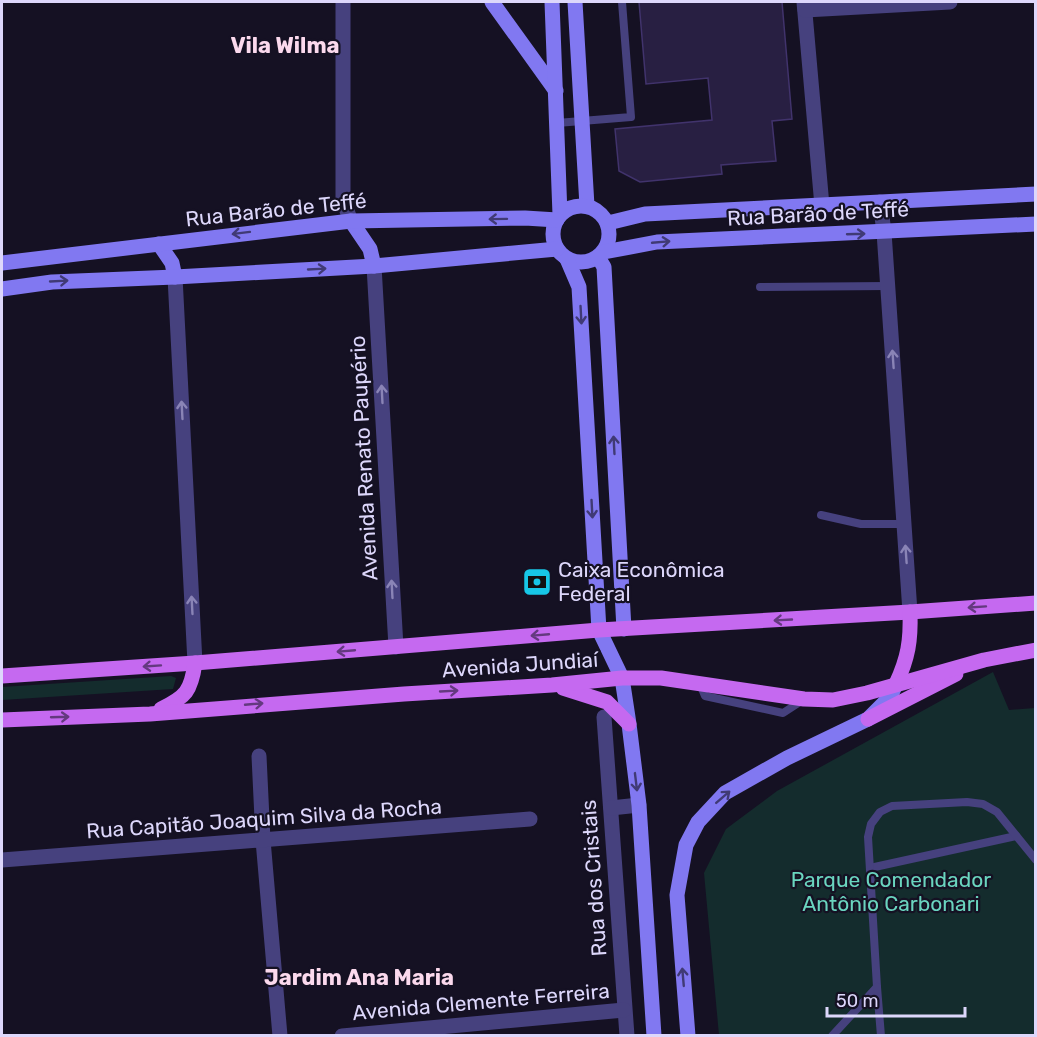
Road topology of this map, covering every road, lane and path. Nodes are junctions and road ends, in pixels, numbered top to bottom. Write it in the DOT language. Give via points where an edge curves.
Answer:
graph roads {
  1 [pos="343,2"];
  2 [pos="492,2"];
  3 [pos="552,2"];
  4 [pos="575,2"];
  5 [pos="622,2"];
  6 [pos="950,2"];
  7 [pos="804,6"];
  8 [pos="556,91"];
  9 [pos="581,122"];
  10 [pos="557,123"];
  11 [pos="1035,194"];
  12 [pos="880,202"];
  13 [pos="587,206"];
  14 [pos="822,206"];
  15 [pos="558,217"];
  16 [pos="351,221"];
  17 [pos="608,223"];
  18 [pos="1035,224"];
  19 [pos="884,232"];
  20 [pos="159,244"];
  21 [pos="562,254"];
  22 [pos="601,255"];
  23 [pos="46,257"];
  24 [pos="2,263"];
  25 [pos="374,266"];
  26 [pos="2,274"];
  27 [pos="175,277"];
  28 [pos="888,286"];
  29 [pos="760,287"];
  30 [pos="2,289"];
  31 [pos="821,515"];
  32 [pos="904,524"];
  33 [pos="1035,603"];
  34 [pos="910,612"];
  35 [pos="624,629"];
  36 [pos="599,630"];
  37 [pos="396,647"];
  38 [pos="1035,650"];
  39 [pos="984,660"];
  40 [pos="195,663"];
  41 [pos="2,676"];
  42 [pos="622,678"];
  43 [pos="896,684"];
  44 [pos="552,686"];
  45 [pos="150,714"];
  46 [pos="604,717"];
  47 [pos="868,719"];
  48 [pos="2,720"];
  49 [pos="629,724"];
  50 [pos="259,756"];
  51 [pos="639,805"];
  52 [pos="611,808"];
  53 [pos="530,819"];
  54 [pos="1016,836"];
  55 [pos="263,840"];
  56 [pos="2,860"];
  57 [pos="1035,860"];
  58 [pos="870,868"];
  59 [pos="877,987"];
  60 [pos="624,1010"];
  61 [pos="280,1035"];
  62 [pos="342,1035"];
  63 [pos="627,1035"];
  64 [pos="654,1035"];
  65 [pos="688,1035"];
  66 [pos="832,1035"];
  67 [pos="881,1035"];
  1 -- 16 [label="street" via="343,201"];
  2 -- 8 [label="main road"];
  3 -- 8 [label="main road"];
  4 -- 9 [label="main road"];
  5 -- 9 [label="lane" via="632,117"];
  6 -- 7 [label="street"];
  7 -- 14 [label="street"];
  8 -- 10 [label="main road"];
  9 -- 10 [label="lane"];
  9 -- 13 [label="main road"];
  10 -- 15 [label="main road"];
  11 -- 12 [label="main road, Rua Barão de Teffé"];
  12 -- 14 [label="main road, Rua Barão de Teffé"];
  12 -- 19 [label="street"];
  13 -- 15 [label="main road" via="573,207"];
  13 -- 17 [label="main road" via="600,212"];
  14 -- 17 [label="main road, Rua Barão de Teffé" via="645,214"];
  15 -- 16 [label="main road, Rua Barão de Teffé, one-way"];
  15 -- 21 [label="main road" via="553,235"];
  16 -- 20 [label="main road, Rua Barão de Teffé, one-way"];
  16 -- 25 [label="main road" via="370,249"];
  17 -- 22 [label="main road" via="610,238"];
  18 -- 19 [label="main road, Rua Barão de Teffé"];
  22 -- 19 [label="main road, Rua Barão de Teffé, one-way" via="657,242"];
  19 -- 28 [label="street"];
  20 -- 23 [label="main road, Rua Barão de Teffé"];
  20 -- 27 [label="main road" via="172,263"];
  21 -- 22 [label="main road" via="583,263"];
  21 -- 25 [label="main road"];
  21 -- 36 [label="main road, one-way" via="579,287"];
  35 -- 22 [label="main road, one-way"];
  23 -- 24 [label="main road, Rua Barão de Teffé"];
  23 -- 26 [label="main road"];
  27 -- 25 [label="main road, one-way"];
  37 -- 25 [label="street, Avenida Renato Paupério, one-way"];
  30 -- 27 [label="main road, one-way" via="52,282"];
  40 -- 27 [label="street, one-way"];
  28 -- 29 [label="lane"];
  32 -- 28 [label="street, one-way"];
  31 -- 32 [label="lane" via="861,524"];
  34 -- 32 [label="street, one-way"];
  33 -- 34 [label="main road, Avenida Jundiaí, one-way"];
  34 -- 35 [label="main road, Avenida Jundiaí, one-way"];
  34 -- 43 [label="main road" via="907,661"];
  35 -- 36 [label="main road, Avenida Jundiaí"];
  36 -- 37 [label="main road, Avenida Jundiaí, one-way"];
  36 -- 42 [label="main road"];
  37 -- 40 [label="main road, Avenida Jundiaí, one-way"];
  38 -- 39 [label="main road, Avenida Jundiaí"];
  39 -- 43 [label="main road, Avenida Jundiaí"];
  39 -- 47 [label="main road"];
  40 -- 41 [label="main road, Avenida Jundiaí, one-way"];
  40 -- 45 [label="main road" via="192,683 180,700"];
  42 -- 43 [label="main road, Avenida Jundiaí" via="661,678 833,700"];
  42 -- 44 [label="main road, Avenida Jundiaí"];
  42 -- 49 [label="main road"];
  43 -- 47 [label="main road" via="890,697"];
  45 -- 44 [label="main road, Avenida Jundiaí, one-way" via="393,694"];
  44 -- 49 [label="main road" via="607,702"];
  48 -- 45 [label="main road, Avenida Jundiaí, one-way"];
  46 -- 52 [label="street, Rua dos Cristais"];
  65 -- 47 [label="main road, one-way" via="677,895 686,845 698,822 726,793 786,758"];
  49 -- 51 [label="main road, one-way"];
  50 -- 55 [label="street"];
  51 -- 52 [label="street"];
  51 -- 64 [label="main road"];
  52 -- 60 [label="street, Rua dos Cristais"];
  53 -- 55 [label="street, Rua Capitão Joaquim Silva da Rocha"];
  54 -- 57 [label="lane"];
  54 -- 58 [label="lane"];
  54 -- 58 [label="lane" via="997,812 983,804 892,806 880,812 871,824"];
  55 -- 56 [label="street, Rua Capitão Joaquim Silva da Rocha"];
  55 -- 61 [label="street"];
  58 -- 59 [label="lane"];
  59 -- 66 [label="lane"];
  59 -- 67 [label="lane"];
  60 -- 62 [label="street, Avenida Clemente Ferreira"];
  60 -- 63 [label="street, Rua dos Cristais"];
}
